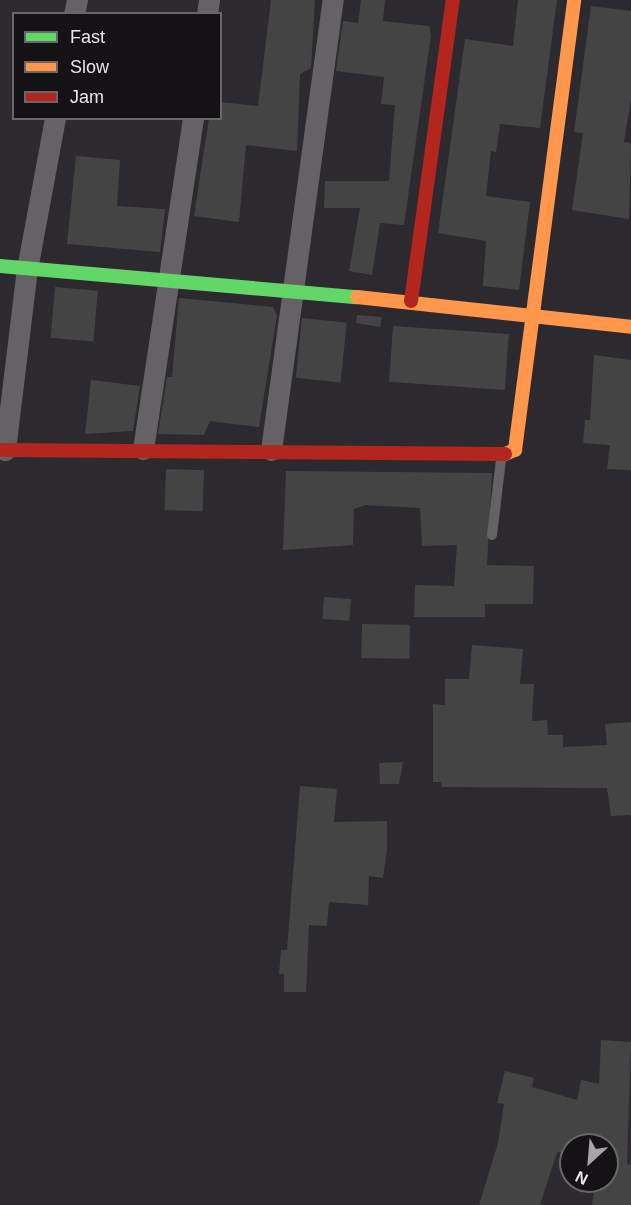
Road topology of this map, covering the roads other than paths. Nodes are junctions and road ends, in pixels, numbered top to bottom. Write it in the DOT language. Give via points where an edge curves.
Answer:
graph roads {
  1 [pos="333,0"];
  2 [pos="453,0"];
  3 [pos="574,0"];
  4 [pos="55,120"];
  5 [pos="193,120"];
  6 [pos="0,266"];
  7 [pos="27,269"];
  8 [pos="171,277"];
  9 [pos="297,289"];
  10 [pos="411,301"];
  11 [pos="530,316"];
  12 [pos="631,327"];
  13 [pos="143,449"];
  14 [pos="3,450"];
  15 [pos="271,450"];
  16 [pos="501,456"];
  17 [pos="492,535"];
  1 -- 9 [label="street"];
  2 -- 10 [label="street"];
  3 -- 11 [label="street"];
  4 -- 7 [label="street"];
  5 -- 8 [label="street"];
  6 -- 7 [label="street"];
  7 -- 8 [label="street"];
  7 -- 14 [label="street"];
  8 -- 9 [label="street"];
  8 -- 13 [label="street"];
  9 -- 10 [label="street"];
  9 -- 15 [label="street"];
  10 -- 11 [label="street"];
  11 -- 12 [label="street"];
  11 -- 16 [label="street" via="520,434 515,450"];
  13 -- 14 [label="street"];
  13 -- 15 [label="street"];
  15 -- 16 [label="street"];
  16 -- 17 [label="lane"];
}
